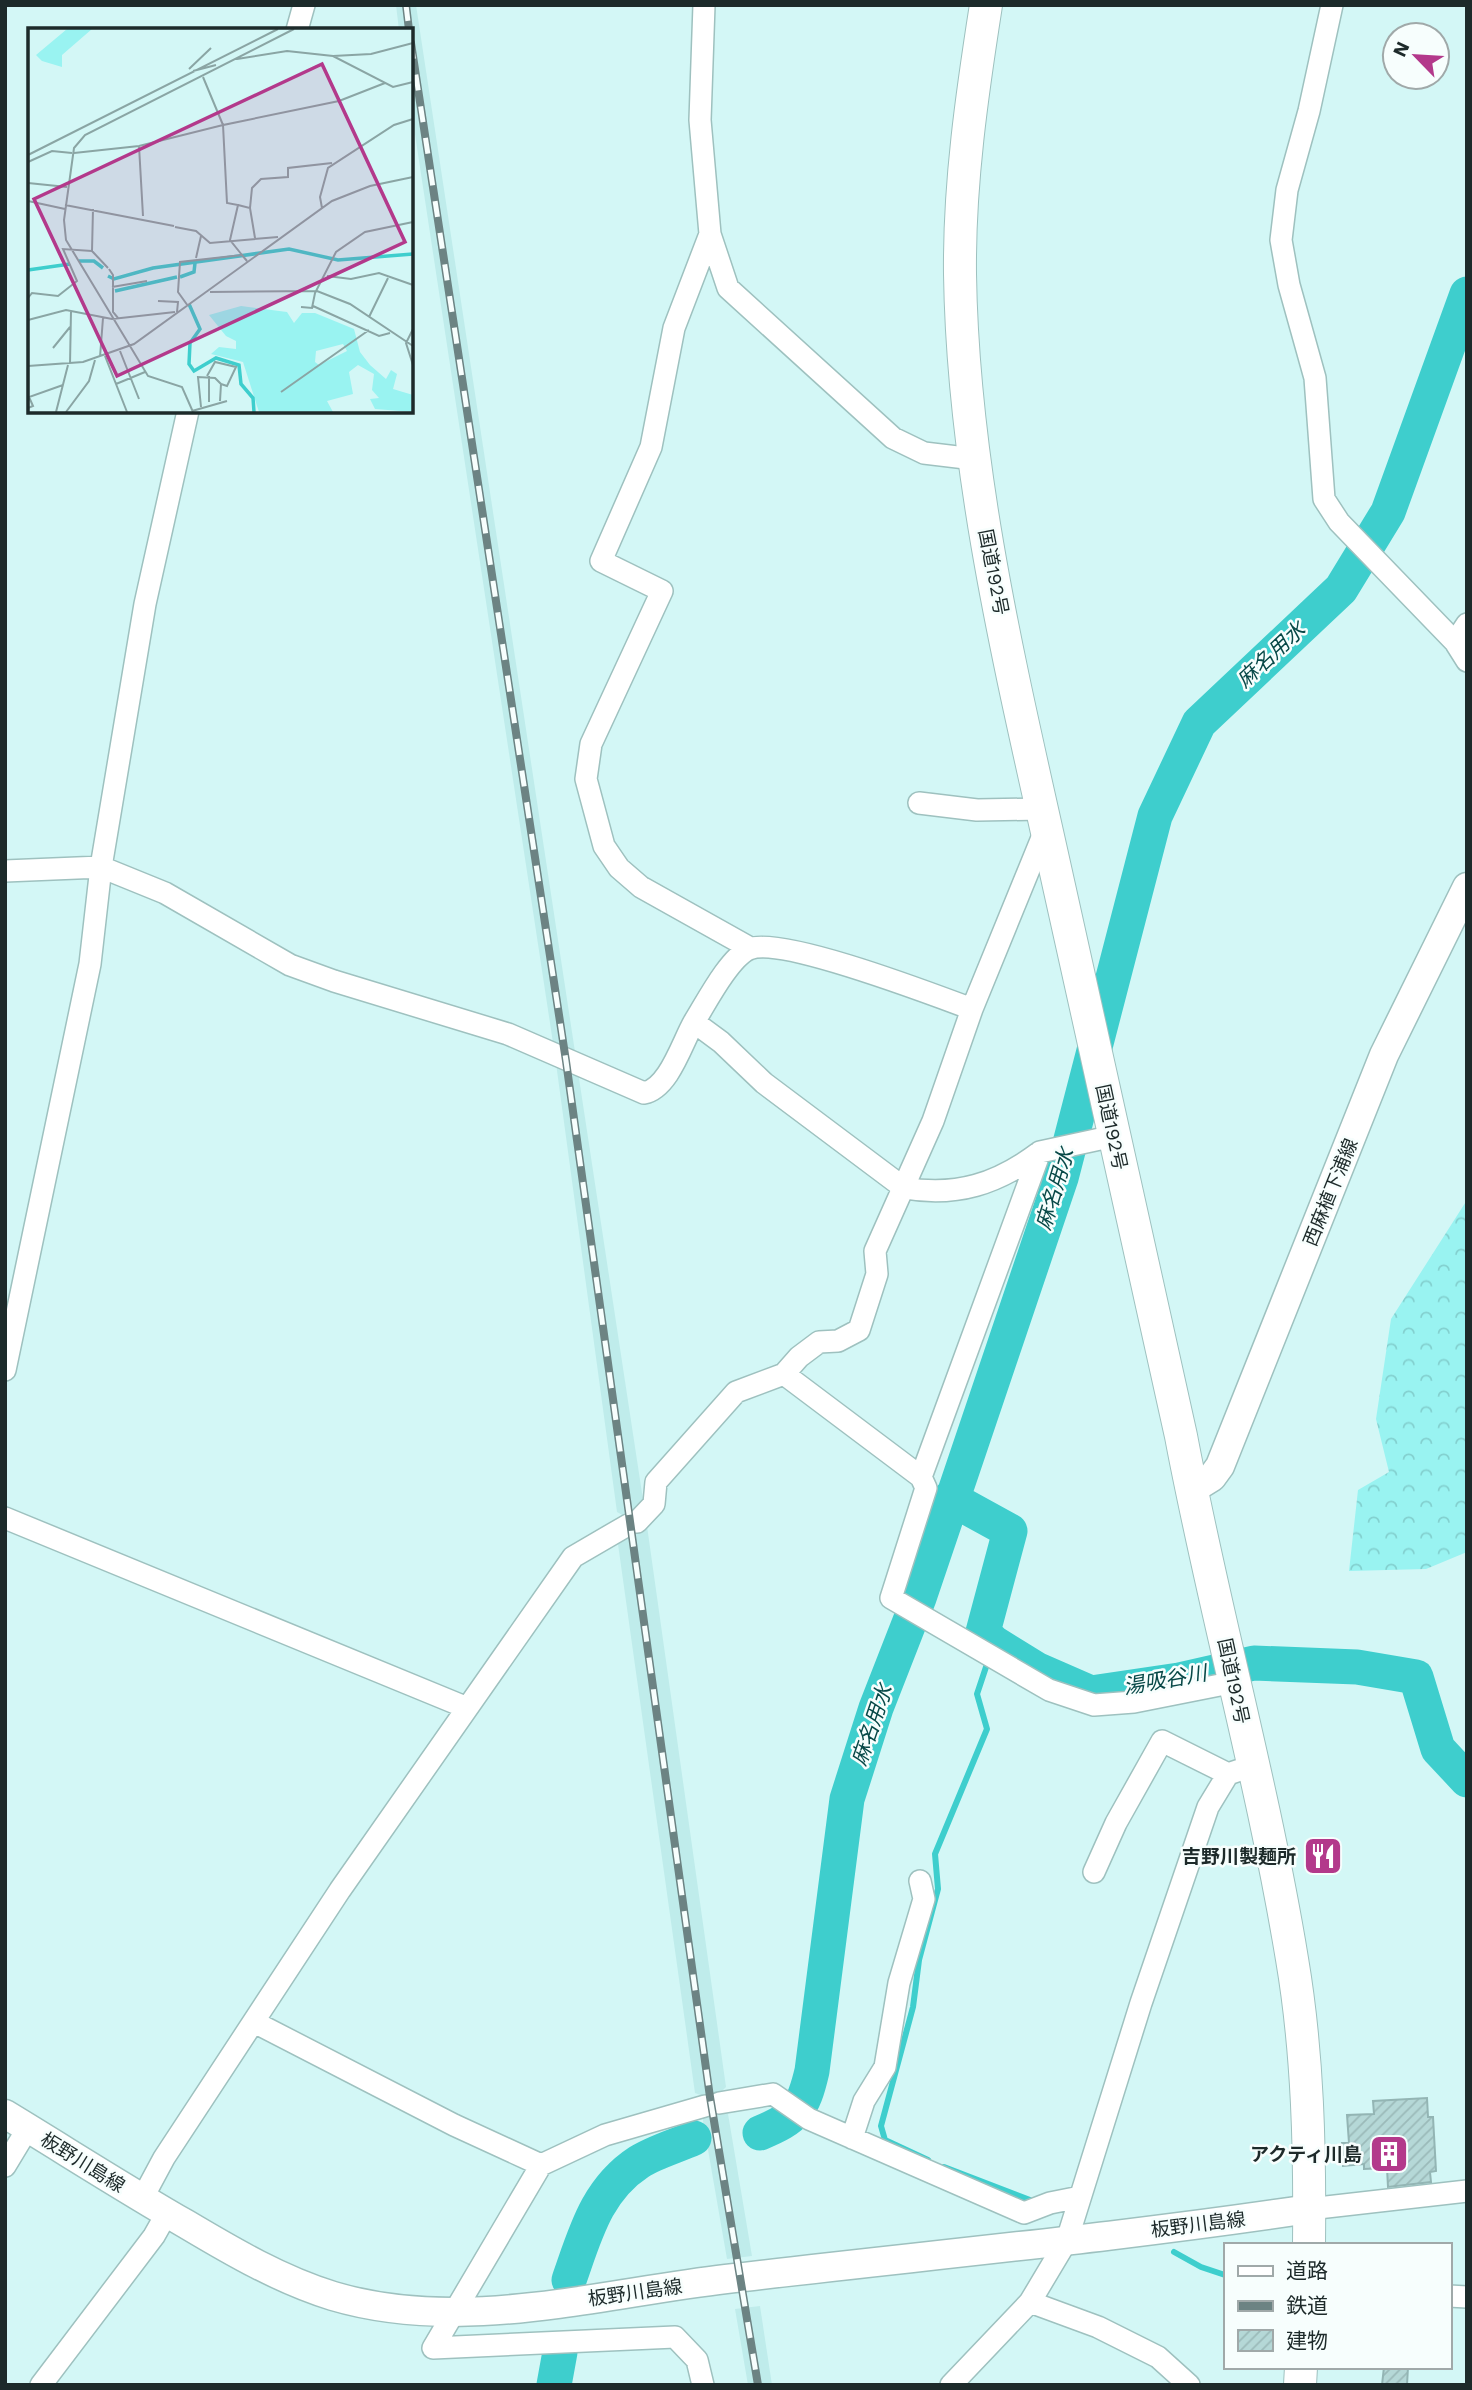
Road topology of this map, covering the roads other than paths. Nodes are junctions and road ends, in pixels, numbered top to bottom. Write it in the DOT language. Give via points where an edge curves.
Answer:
graph roads {
  1 [pos="304,5"];
  2 [pos="704,5"];
  3 [pos="986,5"];
  4 [pos="1332,5"];
  5 [pos="298,28"];
  6 [pos="710,234"];
  7 [pos="188,413"];
  8 [pos="974,459"];
  9 [pos="1461,633"];
  10 [pos="1467,661"];
  11 [pos="919,803"];
  12 [pos="1044,818"];
  13 [pos="101,867"];
  14 [pos="5,871"];
  15 [pos="1467,887"];
  16 [pos="750,948"];
  17 [pos="972,1009"];
  18 [pos="694,1022"];
  19 [pos="1101,1139"];
  20 [pos="1045,1150"];
  21 [pos="904,1188"];
  22 [pos="5,1370"];
  23 [pos="784,1374"];
  24 [pos="921,1476"];
  25 [pos="1191,1490"];
  26 [pos="5,1518"];
  27 [pos="1233,1672"];
  28 [pos="465,1707"];
  29 [pos="1240,1770"];
  30 [pos="1094,1872"];
  31 [pos="920,1881"];
  32 [pos="254,2021"];
  33 [pos="16,2121"];
  34 [pos="852,2138"];
  35 [pos="541,2165"];
  36 [pos="5,2166"];
  37 [pos="1467,2191"];
  38 [pos="1080,2197"];
  39 [pos="142,2199"];
  40 [pos="1309,2209"];
  41 [pos="167,2213"];
  42 [pos="1067,2240"];
  43 [pos="1308,2243"];
  44 [pos="1030,2302"];
  45 [pos="453,2311"];
  46 [pos="41,2385"];
  47 [pos="703,2385"];
  48 [pos="951,2385"];
  49 [pos="1189,2385"];
  1 -- 5 [label="street"];
  2 -- 6 [label="street" via="700,120"];
  3 -- 8 [label="highway, 国道192号" via="965,160 960,272"];
  4 -- 9 [label="street" via="1287,190 1281,240 1315,378 1324,499 1387,575"];
  6 -- 8 [label="street" via="728,288 893,438 924,453"];
  6 -- 16 [label="street" via="674,328 650,447 601,561 662,592 591,744 586,779 604,846 619,868 641,887"];
  7 -- 13 [label="street" via="145,604"];
  8 -- 12 [label="highway, 国道192号"];
  9 -- 10 [label="street"];
  11 -- 12 [label="street"];
  12 -- 17 [label="street"];
  12 -- 19 [label="highway, 国道192号" via="1102,1084"];
  13 -- 14 [label="street"];
  13 -- 18 [label="street" via="165,892 290,965 508,1034 644,1093 654,1091 662,1081"];
  13 -- 22 [label="street" via="90,964"];
  15 -- 25 [label="main road, 西麻植下浦線" via="1384,1055 1220,1466"];
  16 -- 17 [label="street" via="857,967"];
  16 -- 18 [label="street" via="735,959"];
  17 -- 21 [label="street"];
  18 -- 21 [label="street" via="764,1083"];
  19 -- 20 [label="street"];
  19 -- 25 [label="highway, 国道192号"];
  20 -- 21 [label="street" via="984,1185 929,1192"];
  20 -- 24 [label="street"];
  21 -- 23 [label="street" via="875,1251 877,1274 859,1330 838,1342 819,1342"];
  23 -- 24 [label="street"];
  23 -- 28 [label="street" via="736,1392 656,1482 654,1504 632,1524 573,1558"];
  24 -- 27 [label="street" via="926,1488 891,1598 1049,1690 1094,1705 1134,1702"];
  25 -- 27 [label="highway, 国道192号"];
  26 -- 28 [label="street"];
  27 -- 29 [label="highway, 国道192号"];
  28 -- 32 [label="street"];
  29 -- 30 [label="street" via="1162,1741"];
  29 -- 38 [label="street" via="1208,1807"];
  29 -- 40 [label="highway, 国道192号" via="1293,1960 1305,2067"];
  31 -- 34 [label="street" via="924,1899 900,1983 885,2067 864,2101"];
  32 -- 35 [label="street"];
  32 -- 39 [label="street"];
  33 -- 36 [label="street"];
  33 -- 39 [label="main road, 板野川島線"];
  34 -- 35 [label="street" via="809,2119 773,2094 712,2105 605,2135"];
  34 -- 38 [label="street" via="1024,2213"];
  35 -- 45 [label="street"];
  37 -- 40 [label="street"];
  38 -- 42 [label="street"];
  39 -- 41 [label="main road, 板野川島線"];
  40 -- 42 [label="main road, 板野川島線"];
  40 -- 43 [label="highway, 国道192号"];
  41 -- 45 [label="main road, 板野川島線" via="289,2280 334,2296 384,2307"];
  41 -- 46 [label="street"];
  42 -- 44 [label="street"];
  42 -- 45 [label="main road, 板野川島線" via="506,2310"];
  44 -- 48 [label="street"];
  44 -- 49 [label="street" via="1098,2327 1158,2357"];
  45 -- 47 [label="street" via="433,2348 675,2337 697,2360"];
}
